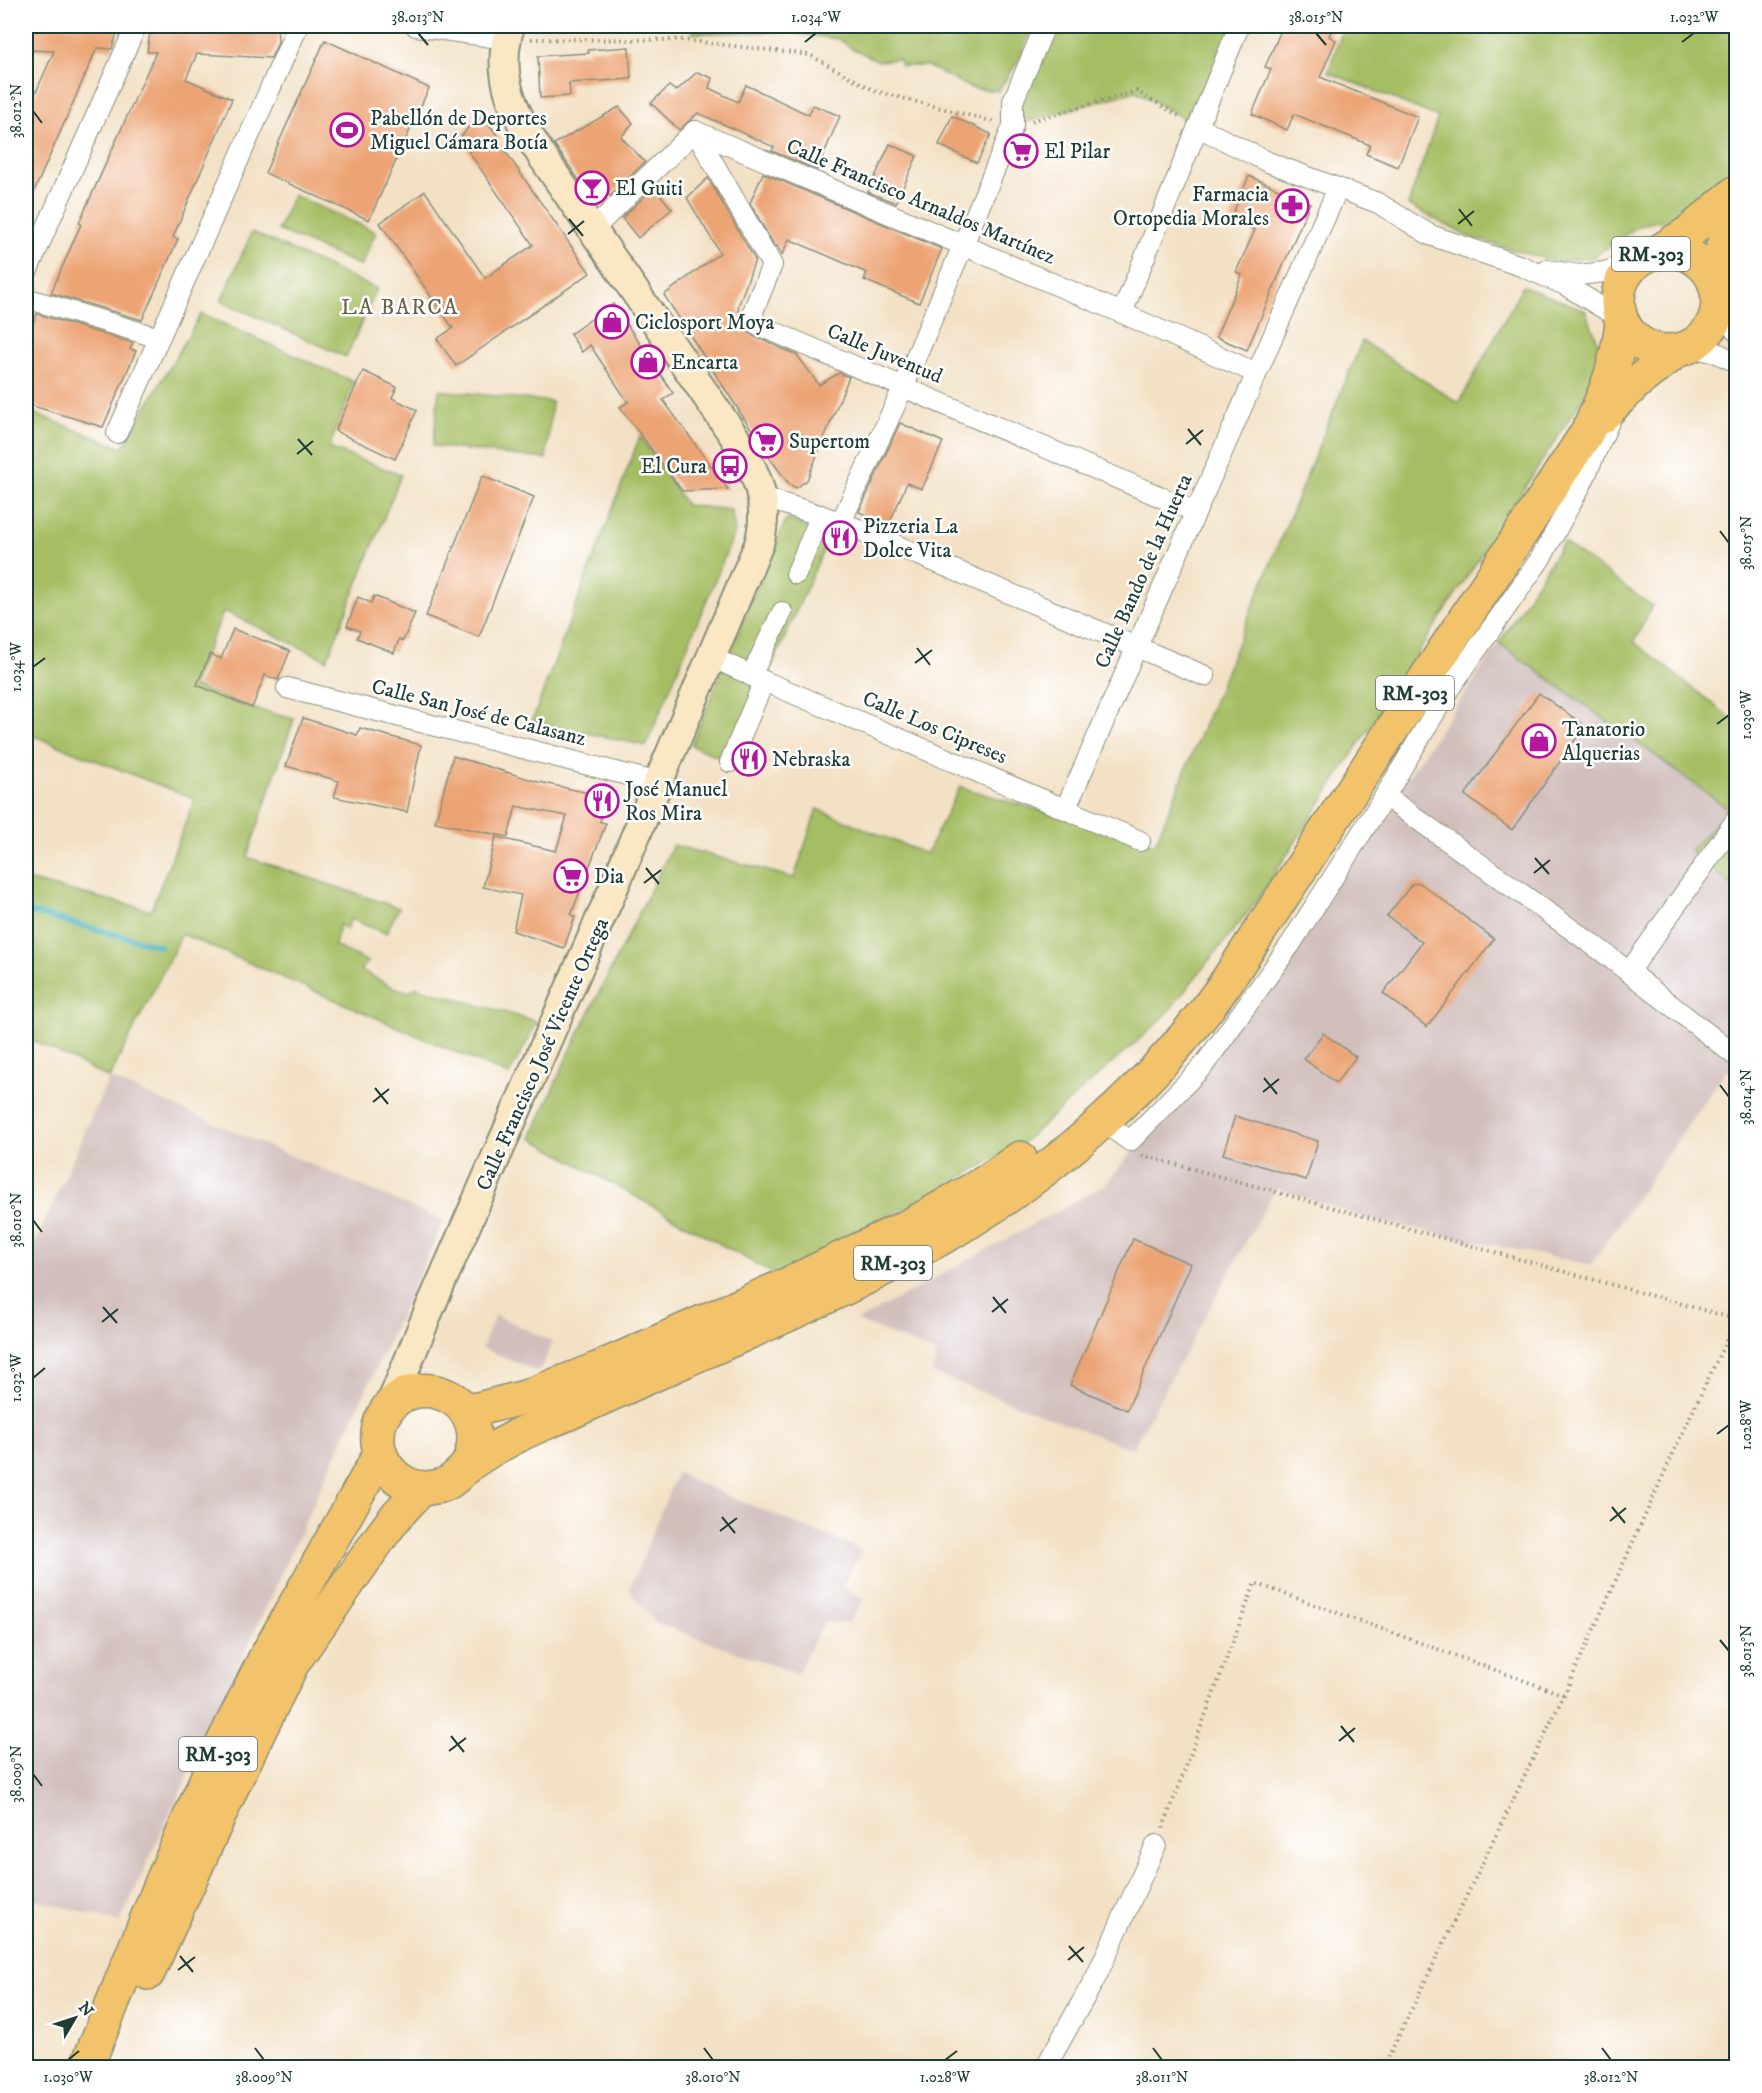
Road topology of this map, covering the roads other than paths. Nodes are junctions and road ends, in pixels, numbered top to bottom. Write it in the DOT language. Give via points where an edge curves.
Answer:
graph roads {
  1 [pos="136,26"];
  2 [pos="298,26"];
  3 [pos="416,26"];
  4 [pos="1044,26"];
  5 [pos="1239,26"];
  6 [pos="508,32"];
  7 [pos="1198,127"];
  8 [pos="695,131"];
  9 [pos="1338,188"];
  10 [pos="1737,192"];
  11 [pos="1737,206"];
  12 [pos="593,229"];
  13 [pos="963,246"];
  14 [pos="1737,249"];
  15 [pos="1647,257"];
  16 [pos="1521,266"];
  17 [pos="26,273"];
  18 [pos="1716,294"];
  19 [pos="26,298"];
  20 [pos="1122,314"];
  21 [pos="1622,320"];
  22 [pos="1737,331"];
  23 [pos="159,338"];
  24 [pos="1682,348"];
  25 [pos="1737,362"];
  26 [pos="1256,373"];
  27 [pos="903,388"];
  28 [pos="1619,398"];
  29 [pos="117,433"];
  30 [pos="1586,434"];
  31 [pos="762,496"];
  32 [pos="1196,512"];
  33 [pos="821,515"];
  34 [pos="841,522"];
  35 [pos="796,574"];
  36 [pos="783,612"];
  37 [pos="1136,647"];
  38 [pos="711,657"];
  39 [pos="1206,676"];
  40 [pos="758,679"];
  41 [pos="287,688"];
  42 [pos="730,762"];
  43 [pos="659,783"];
  44 [pos="1384,796"];
  45 [pos="1066,808"];
  46 [pos="1737,820"];
  47 [pos="1140,841"];
  48 [pos="1245,953"];
  49 [pos="1629,972"];
  50 [pos="1737,1056"];
  51 [pos="1102,1121"];
  52 [pos="430,1308"];
  53 [pos="440,1393"];
  54 [pos="390,1406"];
  55 [pos="466,1412"];
  56 [pos="380,1454"];
  57 [pos="466,1468"];
  58 [pos="422,1488"];
  59 [pos="1156,1845"];
  60 [pos="86,2067"];
  61 [pos="105,2067"];
  62 [pos="1045,2067"];
  1 -- 17 [label="street"];
  2 -- 23 [label="street"];
  3 -- 6 [label="street"];
  4 -- 13 [label="street" via="1013,101 1012,126"];
  5 -- 7 [label="street"];
  6 -- 12 [label="street" via="504,69 516,115"];
  7 -- 9 [label="street" via="1268,162"];
  7 -- 20 [label="street"];
  8 -- 12 [label="street"];
  8 -- 13 [label="street, Calle Francisco Arnaldos Martínez"];
  8 -- 27 [label="street, Calle Juventud" via="772,265 752,314 758,324"];
  9 -- 16 [label="street" via="1378,202 1430,235"];
  9 -- 26 [label="street, Calle Bando de la Huerta"];
  10 -- 15 [label="highway, RM-303" via="1689,233"];
  11 -- 18 [label="highway, RM-303" via="1723,246"];
  12 -- 31 [label="street" via="734,436"];
  13 -- 20 [label="street, Calle Francisco Arnaldos Martínez"];
  13 -- 27 [label="street"];
  14 -- 18 [label="street"];
  15 -- 16 [label="street" via="1604,273 1579,275"];
  15 -- 18 [label="highway, RM-303" via="1670,251 1693,258 1702,265"];
  15 -- 21 [label="highway, RM-303" via="1625,274 1619,288"];
  16 -- 21 [label="street" via="1565,285"];
  18 -- 22 [label="street"];
  18 -- 24 [label="highway, RM-303" via="1714,317 1708,330"];
  19 -- 23 [label="street"];
  20 -- 26 [label="street, Calle Francisco Arnaldos Martínez"];
  21 -- 24 [label="highway" via="1630,333 1652,348"];
  21 -- 30 [label="highway, RM-303" via="1611,377"];
  23 -- 29 [label="street"];
  24 -- 25 [label="street" via="1717,353"];
  24 -- 28 [label="highway, RM-303"];
  26 -- 32 [label="street, Calle Bando de la Huerta"];
  27 -- 32 [label="street, Calle Juventud"];
  27 -- 34 [label="street"];
  28 -- 30 [label="highway, RM-303"];
  28 -- 44 [label="street" via="1582,483 1541,558 1449,689"];
  30 -- 48 [label="highway, RM-303"];
  31 -- 33 [label="street"];
  31 -- 38 [label="street, Calle Francisco José Vicente Ortega" via="765,512 759,544"];
  32 -- 37 [label="street, Calle Bando de la Huerta"];
  33 -- 34 [label="street"];
  33 -- 35 [label="street"];
  34 -- 37 [label="street"];
  36 -- 40 [label="street"];
  37 -- 39 [label="street"];
  37 -- 45 [label="street, Calle Bando de la Huerta"];
  38 -- 40 [label="street, Calle Los Cipreses"];
  38 -- 43 [label="street, Calle Francisco José Vicente Ortega"];
  40 -- 42 [label="street"];
  40 -- 45 [label="street, Calle Los Cipreses"];
  41 -- 43 [label="street, Calle San José de Calasanz"];
  43 -- 52 [label="street, Calle Francisco José Vicente Ortega"];
  44 -- 49 [label="street"];
  44 -- 51 [label="street" via="1290,945 1204,1065 1130,1141"];
  45 -- 47 [label="street, Calle Los Cipreses"];
  46 -- 49 [label="street"];
  48 -- 51 [label="highway, RM-303" via="1177,1047"];
  48 -- 55 [label="highway, RM-303" via="1199,1004 1088,1107 955,1200 874,1244 597,1369 525,1397"];
  49 -- 50 [label="street"];
  51 -- 57 [label="highway, RM-303" via="1028,1180 928,1246 802,1308 518,1435"];
  52 -- 53 [label="street" via="425,1362"];
  52 -- 54 [label="street"];
  53 -- 54 [label="highway" via="413,1392"];
  53 -- 55 [label="highway"];
  54 -- 56 [label="highway, RM-303" via="379,1428"];
  55 -- 57 [label="highway" via="475,1440"];
  56 -- 58 [label="highway" via="396,1478"];
  56 -- 60 [label="highway, RM-303" via="264,1660 217,1755"];
  57 -- 58 [label="highway, RM-303" via="447,1484"];
  58 -- 61 [label="highway, RM-303" via="382,1535 292,1664"];
  59 -- 62 [label="street" via="1096,1977"];
}
